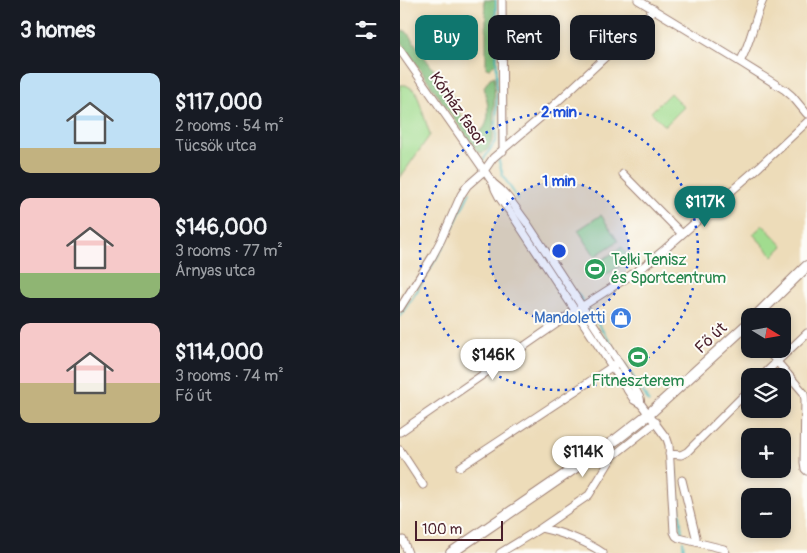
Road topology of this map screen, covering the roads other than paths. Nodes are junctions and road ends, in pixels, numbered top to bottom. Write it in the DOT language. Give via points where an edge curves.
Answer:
graph roads {
  1 [pos="502,0"];
  2 [pos="764,0"];
  3 [pos="641,1"];
  4 [pos="654,9"];
  5 [pos="400,50"];
  6 [pos="740,62"];
  7 [pos="807,114"];
  8 [pos="807,122"];
  9 [pos="503,151"];
  10 [pos="484,171"];
  11 [pos="623,174"];
  12 [pos="682,234"];
  13 [pos="807,266"];
  14 [pos="400,308"];
  15 [pos="764,308"];
  16 [pos="578,309"];
  17 [pos="807,333"];
  18 [pos="741,334"];
  19 [pos="774,358"];
  20 [pos="777,361"];
  21 [pos="616,364"];
  22 [pos="770,368"];
  23 [pos="805,391"];
  24 [pos="741,398"];
  25 [pos="653,418"];
  26 [pos="400,432"];
  27 [pos="400,450"];
  28 [pos="670,454"];
  29 [pos="460,467"];
  30 [pos="807,471"];
  31 [pos="682,480"];
  32 [pos="423,484"];
  33 [pos="541,528"];
  34 [pos="400,541"];
  35 [pos="696,542"];
  36 [pos="408,553"];
  37 [pos="451,553"];
  38 [pos="500,553"];
  39 [pos="603,553"];
  40 [pos="726,553"];
  1 -- 9 [label="street"];
  2 -- 6 [label="street"];
  3 -- 4 [label="street"];
  4 -- 6 [label="street"];
  4 -- 9 [label="street"];
  5 -- 10 [label="street, Kórház fasor"];
  6 -- 7 [label="street" via="785,90"];
  8 -- 12 [label="street"];
  9 -- 10 [label="street"];
  10 -- 14 [label="street" via="466,186 432,257"];
  10 -- 16 [label="street, Kórház fasor" via="511,200 516,214"];
  11 -- 12 [label="street"];
  12 -- 16 [label="street" via="647,264"];
  13 -- 15 [label="main road"];
  16 -- 21 [label="street, Kórház fasor"];
  16 -- 26 [label="street"];
  17 -- 20 [label="street"];
  18 -- 25 [label="main road, Fő út"];
  19 -- 20 [label="street"];
  20 -- 22 [label="street"];
  20 -- 23 [label="street"];
  21 -- 25 [label="street, Kórház fasor" via="634,400"];
  21 -- 29 [label="street"];
  23 -- 30 [label="street" via="804,462"];
  24 -- 28 [label="street" via="687,452"];
  25 -- 28 [label="street, Kórház fasor" via="667,439"];
  25 -- 33 [label="street, Fő út" via="613,456 589,496"];
  25 -- 37 [label="main road, Fő út" via="617,439"];
  27 -- 32 [label="street"];
  28 -- 35 [label="street, Kórház fasor" via="674,532 679,538"];
  31 -- 35 [label="street"];
  33 -- 38 [label="street, Fő út"];
  33 -- 39 [label="street" via="572,537"];
  34 -- 36 [label="street" via="403,540"];
  35 -- 40 [label="street" via="724,549"];
}
